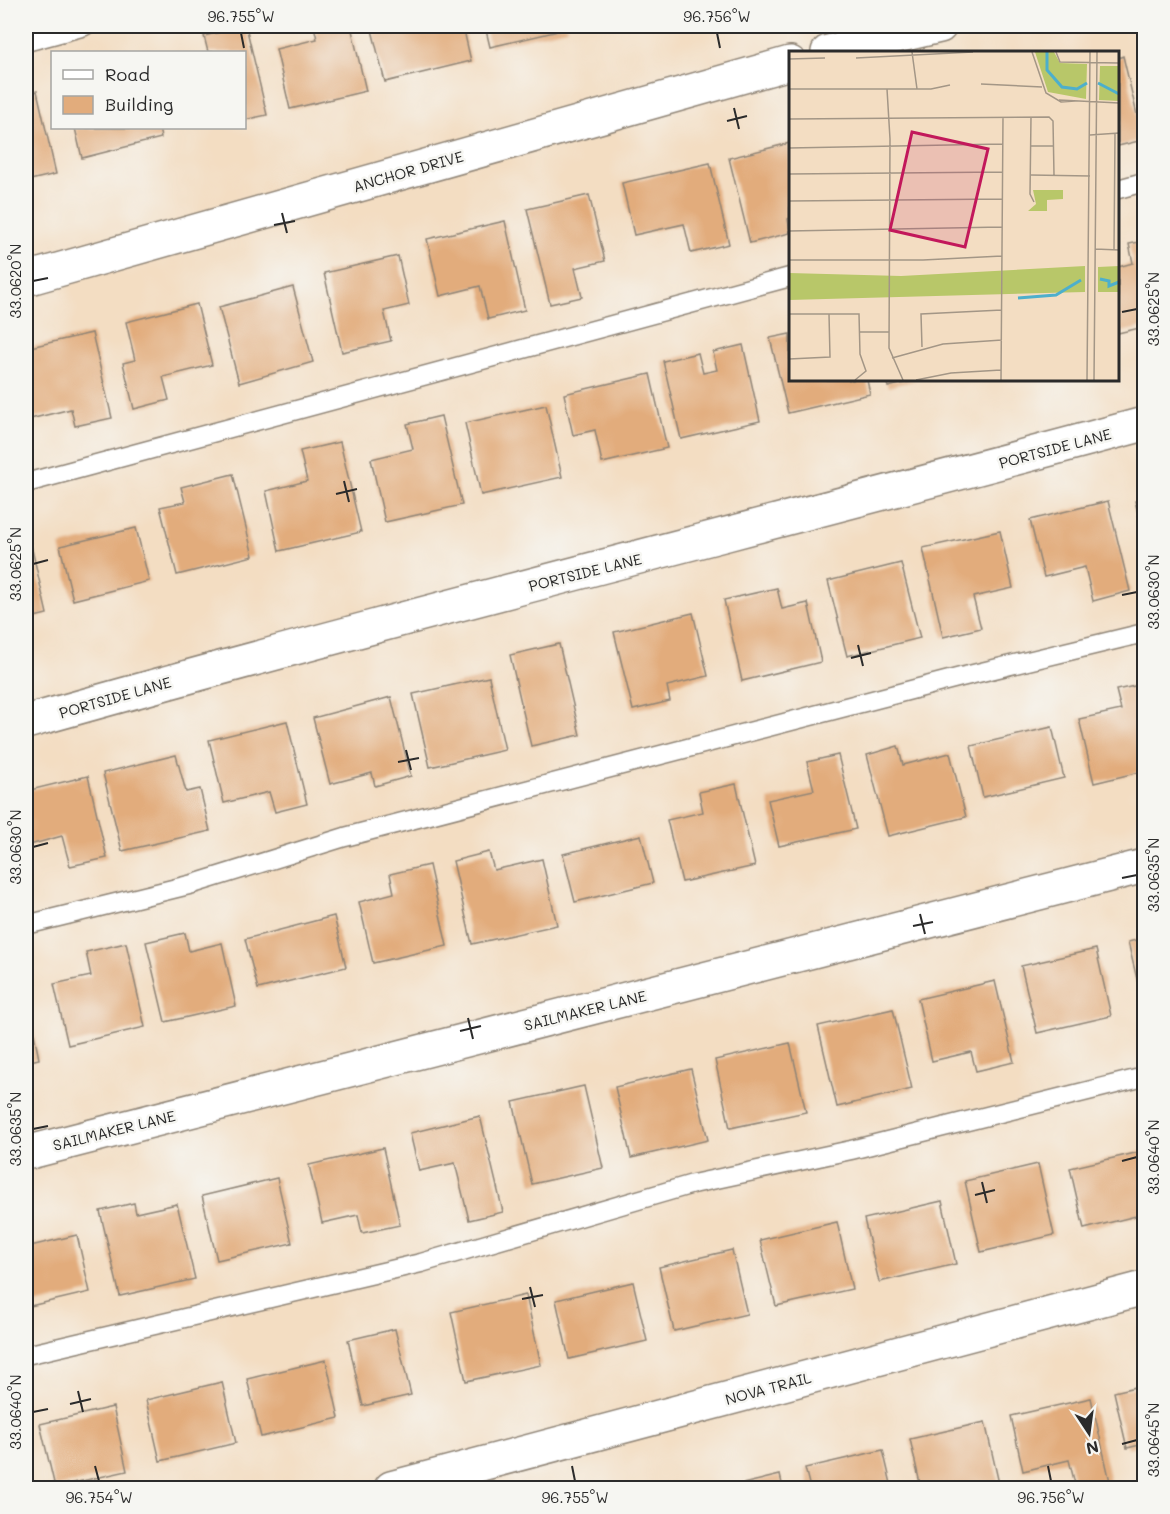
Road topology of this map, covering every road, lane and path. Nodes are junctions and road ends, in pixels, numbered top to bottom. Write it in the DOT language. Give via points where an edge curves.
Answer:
graph roads {
  1 [pos="85,26"];
  2 [pos="940,26"];
  3 [pos="26,42"];
  4 [pos="832,51"];
  5 [pos="789,63"];
  6 [pos="1144,182"];
  7 [pos="1119,189"];
  8 [pos="789,277"];
  9 [pos="26,279"];
  10 [pos="1144,424"];
  11 [pos="26,483"];
  12 [pos="1144,633"];
  13 [pos="26,722"];
  14 [pos="1144,866"];
  15 [pos="26,925"];
  16 [pos="1144,1077"];
  17 [pos="26,1153"];
  18 [pos="1144,1288"];
  19 [pos="26,1355"];
  20 [pos="391,1488"];
  1 -- 3 [label="lane"];
  2 -- 4 [label="street"];
  5 -- 9 [label="street, ANCHOR DRIVE"];
  6 -- 7 [label="lane"];
  8 -- 11 [label="lane"];
  10 -- 13 [label="street, PORTSIDE LANE" via="261,655"];
  12 -- 15 [label="lane" via="961,676 345,837 194,884"];
  14 -- 17 [label="street, SAILMAKER LANE"];
  16 -- 19 [label="lane" via="851,1150 693,1184 422,1263"];
  18 -- 20 [label="street, NOVA TRAIL"];
}
